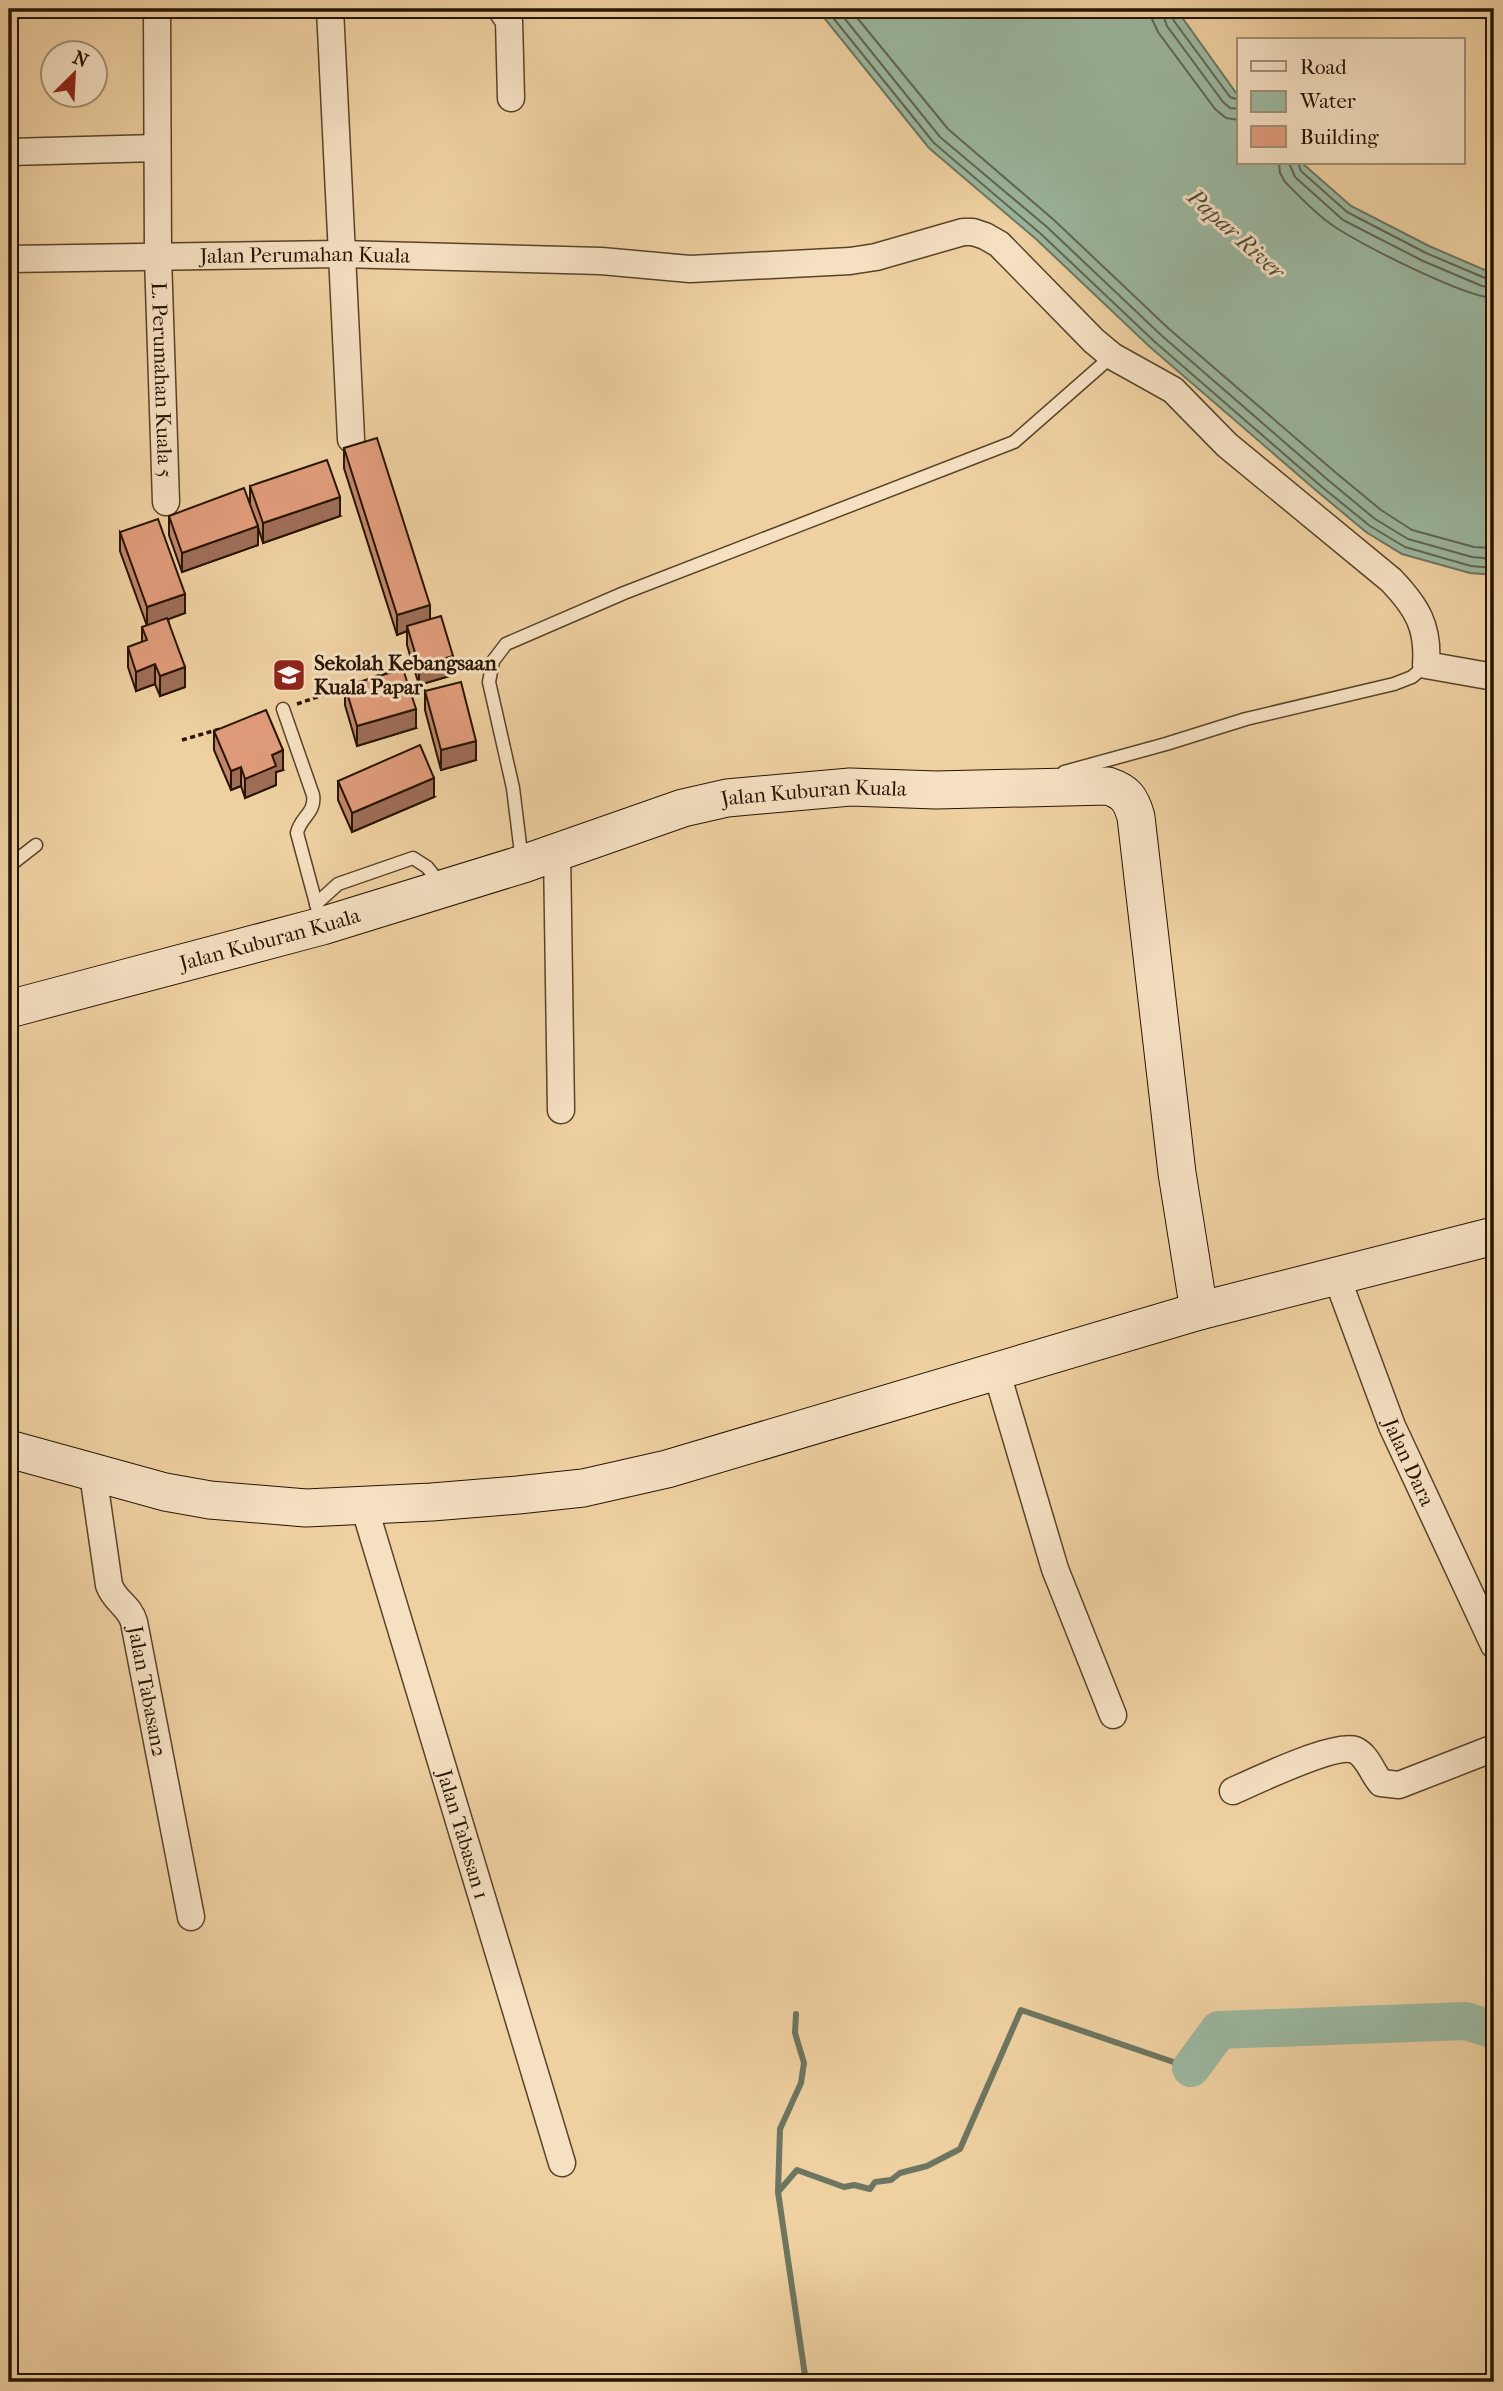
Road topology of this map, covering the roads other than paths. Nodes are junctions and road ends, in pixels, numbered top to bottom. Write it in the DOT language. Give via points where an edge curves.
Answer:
graph roads {
  1 [pos="157,9"];
  2 [pos="330,9"];
  3 [pos="501,9"];
  4 [pos="511,98"];
  5 [pos="157,148"];
  6 [pos="9,152"];
  7 [pos="340,254"];
  8 [pos="158,257"];
  9 [pos="9,260"];
  10 [pos="1112,356"];
  11 [pos="351,439"];
  12 [pos="166,502"];
  13 [pos="1426,665"];
  14 [pos="1494,677"];
  15 [pos="283,709"];
  16 [pos="1013,787"];
  17 [pos="36,845"];
  18 [pos="557,852"];
  19 [pos="523,864"];
  20 [pos="9,866"];
  21 [pos="319,915"];
  22 [pos="9,1009"];
  23 [pos="561,1110"];
  24 [pos="1494,1236"];
  25 [pos="1336,1275"];
  26 [pos="1199,1311"];
  27 [pos="996,1370"];
  28 [pos="9,1449"];
  29 [pos="93,1474"];
  30 [pos="364,1506"];
  31 [pos="1494,1645"];
  32 [pos="1113,1715"];
  33 [pos="1494,1748"];
  34 [pos="1233,1791"];
  35 [pos="191,1917"];
  36 [pos="562,2163"];
  1 -- 5 [label="street, L. Perumahan Kuala 5"];
  2 -- 7 [label="street"];
  3 -- 4 [label="street" via="509,21"];
  5 -- 6 [label="street"];
  5 -- 8 [label="street, L. Perumahan Kuala 5"];
  7 -- 8 [label="street, Jalan Perumahan Kuala"];
  7 -- 10 [label="street, Jalan Perumahan Kuala" via="601,261 690,269 810,265 876,257 973,232 999,244"];
  7 -- 11 [label="street"];
  8 -- 9 [label="street, Jalan Perumahan Kuala"];
  8 -- 12 [label="street, L. Perumahan Kuala 5"];
  10 -- 13 [label="street, Jalan Perumahan Kuala" via="1173,390 1227,446 1391,580 1410,600 1421,621"];
  10 -- 19 [label="lane" via="1036,425 1005,446 624,593 506,644 493,661 489,682 513,788"];
  13 -- 14 [label="street"];
  13 -- 16 [label="lane" via="1394,684 1246,719"];
  15 -- 21 [label="lane" via="313,794 312,809 297,833"];
  16 -- 18 [label="street, Jalan Kuburan Kuala" via="850,787 727,798 683,808"];
  16 -- 26 [label="street, Jalan Kuburan Kuala" via="1108,786 1123,792 1131,802"];
  17 -- 20 [label="lane"];
  18 -- 19 [label="street, Jalan Kuburan Kuala"];
  18 -- 23 [label="street"];
  19 -- 21 [label="street, Jalan Kuburan Kuala" via="444,889"];
  21 -- 22 [label="street, Jalan Kuburan Kuala"];
  24 -- 25 [label="street"];
  25 -- 26 [label="street"];
  25 -- 31 [label="street, Jalan Dara" via="1392,1426"];
  26 -- 27 [label="street"];
  27 -- 30 [label="street" via="632,1478 518,1495"];
  27 -- 32 [label="street" via="1055,1569"];
  28 -- 29 [label="street"];
  29 -- 30 [label="street" via="210,1500 306,1508"];
  29 -- 35 [label="street, Jalan Tabasan2" via="109,1586 115,1600 132,1613"];
  30 -- 36 [label="street, Jalan Tabasan 1"];
  33 -- 34 [label="street" via="1399,1785 1381,1783 1365,1756 1353,1749 1331,1751"];
}
